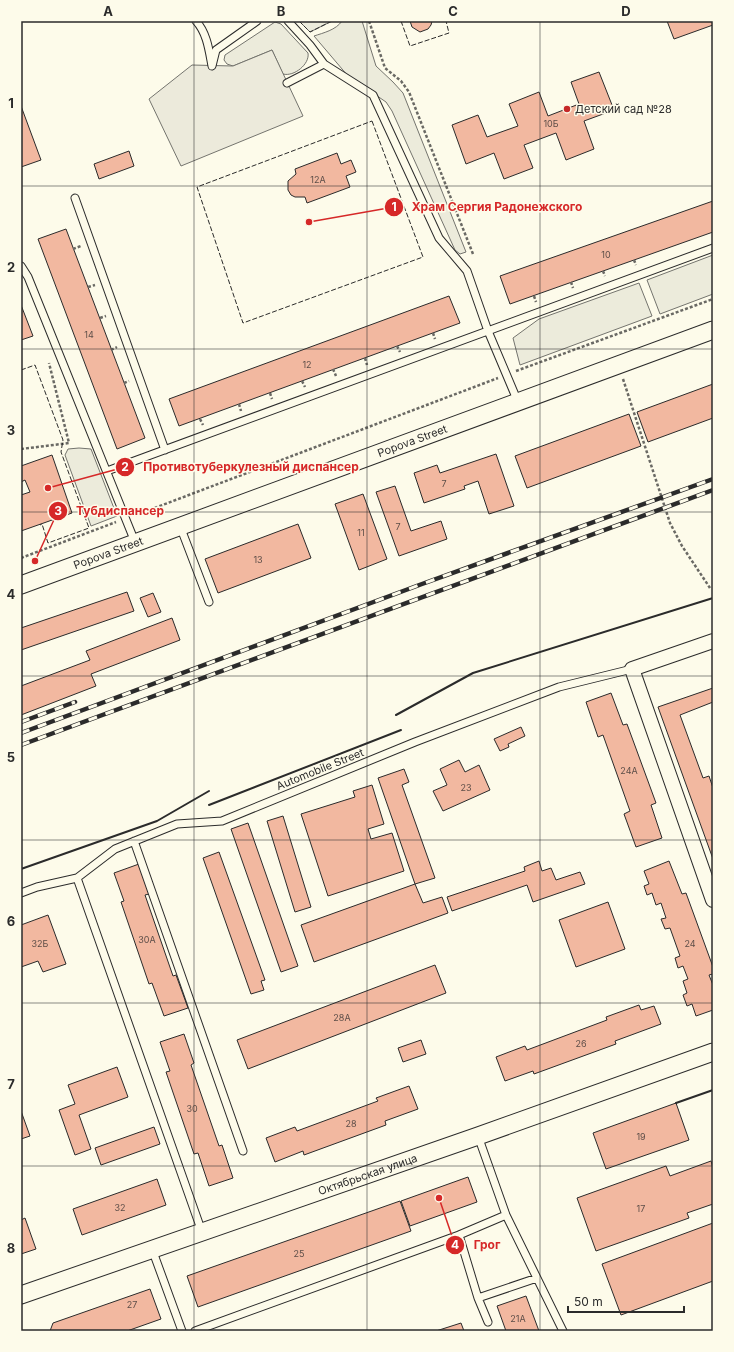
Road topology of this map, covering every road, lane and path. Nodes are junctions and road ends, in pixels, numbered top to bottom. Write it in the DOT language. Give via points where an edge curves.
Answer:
graph roads {
  1 [pos="196,21"];
  2 [pos="257,21"];
  3 [pos="288,21"];
  4 [pos="369,21"];
  5 [pos="324,64"];
  6 [pos="287,82"];
  7 [pos="75,198"];
  8 [pos="713,248"];
  9 [pos="473,254"];
  10 [pos="21,266"];
  11 [pos="713,299"];
  12 [pos="713,330"];
  13 [pos="488,331"];
  14 [pos="48,360"];
  15 [pos="618,365"];
  16 [pos="506,375"];
  17 [pos="518,402"];
  18 [pos="21,449"];
  19 [pos="165,450"];
  20 [pos="107,471"];
  21 [pos="126,519"];
  22 [pos="180,526"];
  23 [pos="135,542"];
  24 [pos="21,558"];
  25 [pos="21,584"];
  26 [pos="710,588"];
  27 [pos="209,602"];
  28 [pos="713,641"];
  29 [pos="632,669"];
  30 [pos="134,841"];
  31 [pos="77,878"];
  32 [pos="21,893"];
  33 [pos="713,900"];
  34 [pos="713,1052"];
  35 [pos="478,1136"];
  36 [pos="243,1151"];
  37 [pos="506,1215"];
  38 [pos="202,1232"];
  39 [pos="459,1235"];
  40 [pos="152,1249"];
  41 [pos="537,1278"];
  42 [pos="21,1295"];
  43 [pos="478,1298"];
  44 [pos="488,1322"];
  45 [pos="208,1329"];
  46 [pos="182,1331"];
  47 [pos="195,1331"];
  48 [pos="563,1331"];
  1 -- 2 [label="lane" via="202,27 212,66 216,50"];
  3 -- 5 [label="lane"];
  4 -- 9 [label="path" via="385,68 401,81 409,92"];
  5 -- 6 [label="lane"];
  5 -- 13 [label="lane" via="373,96 440,238 467,271"];
  7 -- 19 [label="lane"];
  8 -- 13 [label="lane"];
  10 -- 20 [label="lane" via="28,277"];
  11 -- 16 [label="path"];
  12 -- 15 [label="street, Popova Street"];
  13 -- 16 [label="lane"];
  13 -- 19 [label="lane"];
  14 -- 18 [label="path" via="69,443"];
  15 -- 17 [label="street, Popova Street"];
  15 -- 26 [label="path" via="670,523"];
  16 -- 17 [label="lane"];
  16 -- 21 [label="path"];
  17 -- 22 [label="street, Popova Street"];
  19 -- 20 [label="lane"];
  20 -- 21 [label="lane"];
  21 -- 23 [label="lane"];
  21 -- 24 [label="path"];
  22 -- 23 [label="street, Popova Street"];
  22 -- 27 [label="lane"];
  23 -- 25 [label="street, Popova Street"];
  28 -- 29 [label="street"];
  29 -- 30 [label="lane, Automobile Street" via="559,687 415,742 222,821 176,824"];
  29 -- 33 [label="street"];
  30 -- 31 [label="lane, Automobile Street" via="116,849"];
  30 -- 36 [label="lane"];
  31 -- 32 [label="lane, Automobile Street"];
  31 -- 38 [label="lane"];
  34 -- 35 [label="street, Октябрьская улица"];
  35 -- 37 [label="lane"];
  35 -- 38 [label="street, Октябрьская улица"];
  37 -- 39 [label="lane"];
  37 -- 41 [label="lane"];
  38 -- 40 [label="street, Октябрьская улица"];
  39 -- 43 [label="lane"];
  39 -- 45 [label="lane"];
  40 -- 42 [label="street, Октябрьская улица"];
  40 -- 46 [label="lane"];
  41 -- 43 [label="lane"];
  41 -- 48 [label="lane"];
  43 -- 44 [label="lane"];
  45 -- 47 [label="lane"];
}
